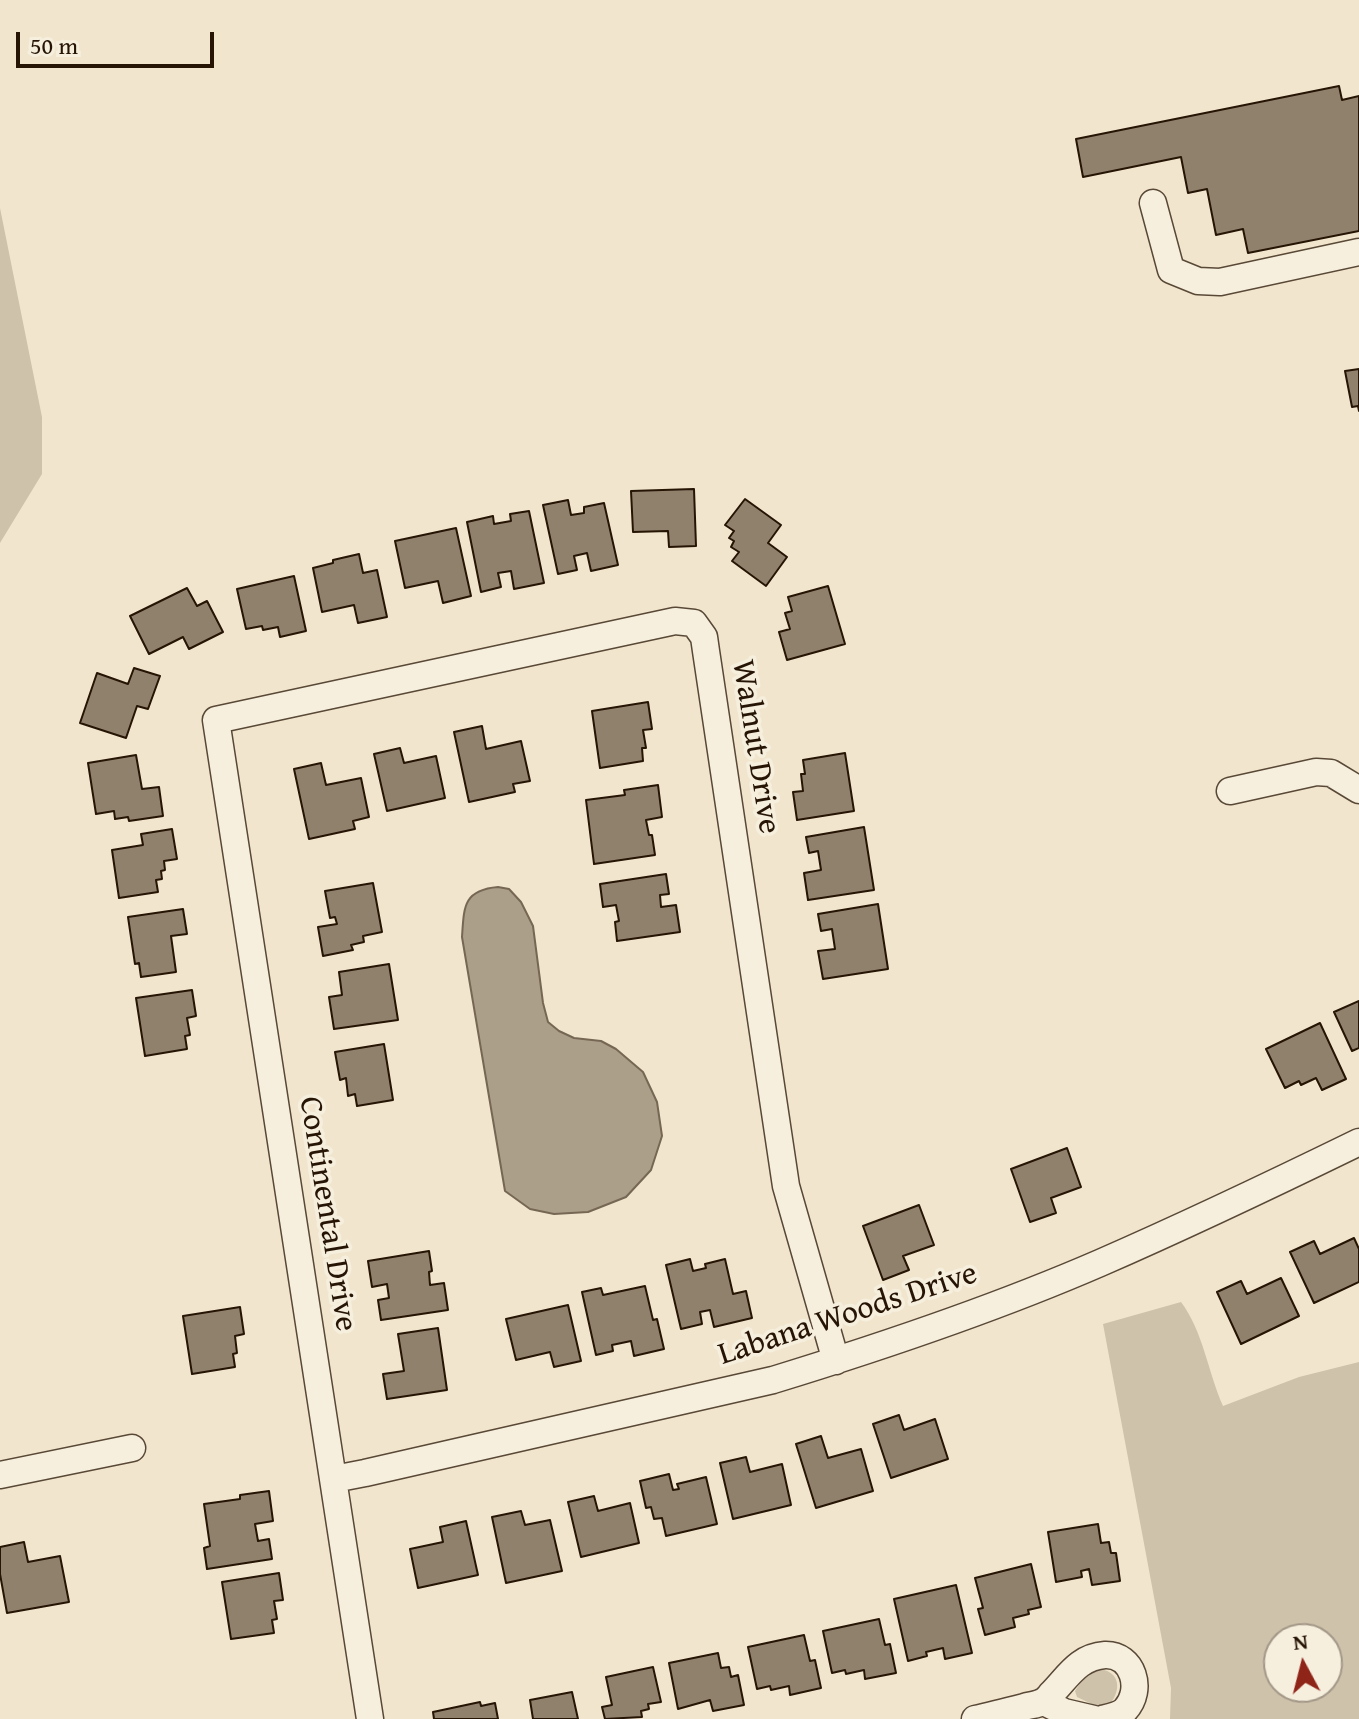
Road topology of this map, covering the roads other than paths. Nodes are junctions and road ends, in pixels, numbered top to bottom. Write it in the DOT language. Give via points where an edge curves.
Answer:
graph roads {
  1 [pos="1153,203"];
  2 [pos="1359,252"];
  3 [pos="216,720"];
  4 [pos="1359,790"];
  5 [pos="1230,791"];
  6 [pos="1359,1142"];
  7 [pos="836,1361"];
  8 [pos="132,1448"];
  9 [pos="0,1475"];
  10 [pos="334,1479"];
  11 [pos="1044,1702"];
  12 [pos="370,1719"];
  13 [pos="975,1719"];
  14 [pos="1094,1719"];
  15 [pos="1102,1719"];
  1 -- 2 [label="street" via="1171,270 1198,281 1220,282"];
  3 -- 7 [label="street, Walnut Drive" via="675,621 694,623 704,637 786,1186"];
  3 -- 10 [label="street, Continental Drive"];
  4 -- 5 [label="street" via="1331,773 1316,772"];
  6 -- 7 [label="street, Labana Woods Drive" via="1098,1264"];
  7 -- 10 [label="street, Labana Woods Drive" via="773,1380"];
  8 -- 9 [label="street"];
  10 -- 12 [label="street, Continental Drive"];
  11 -- 13 [label="street"];
  11 -- 14 [label="street"];
  11 -- 15 [label="street" via="1073,1667 1109,1655 1125,1662 1136,1683 1126,1710"];
}
